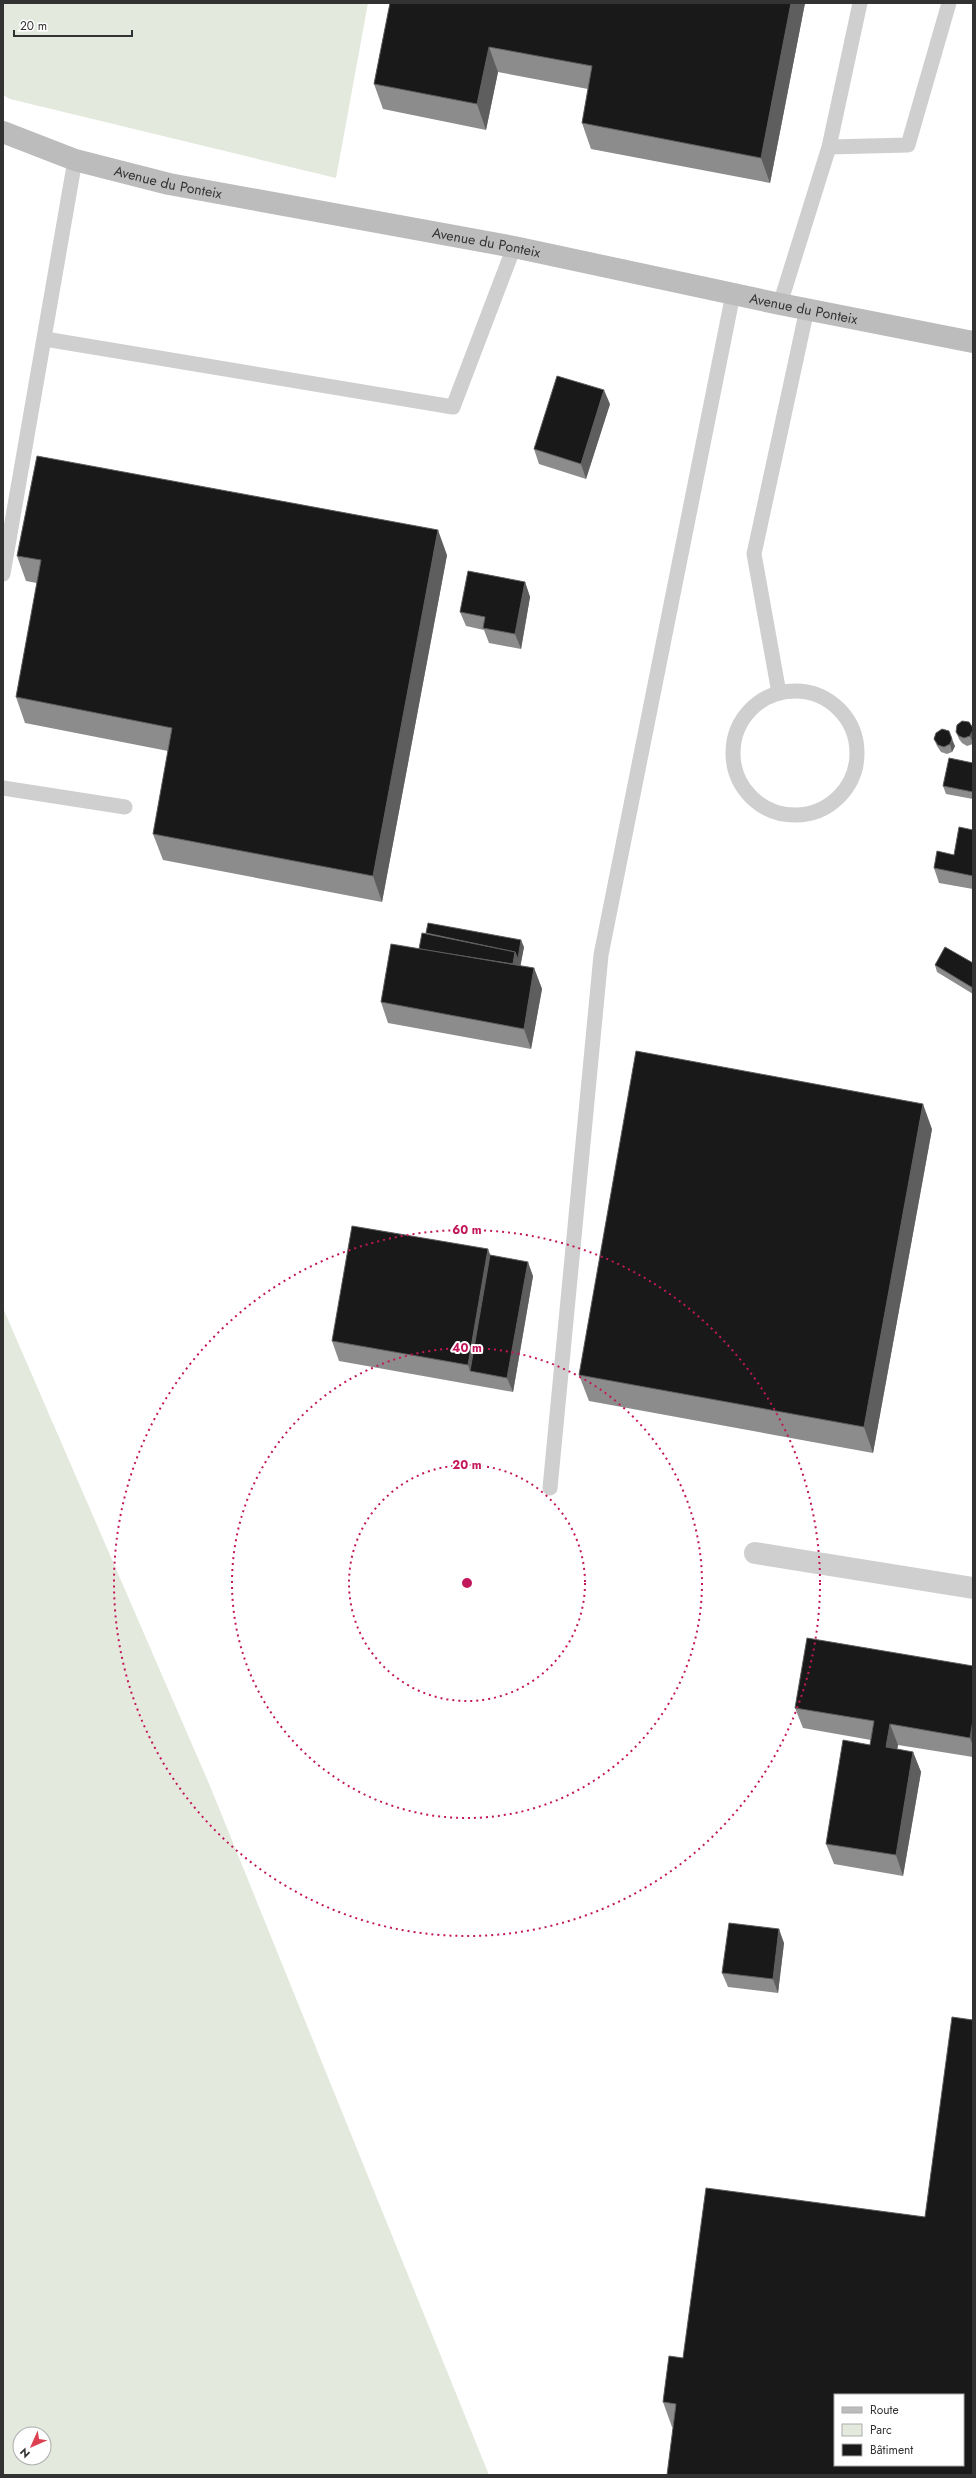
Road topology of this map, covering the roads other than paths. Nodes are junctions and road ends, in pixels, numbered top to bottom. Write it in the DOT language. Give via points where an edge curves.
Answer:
graph roads {
  1 [pos="860,3"];
  2 [pos="949,3"];
  3 [pos="3,132"];
  4 [pos="829,148"];
  5 [pos="75,160"];
  6 [pos="514,247"];
  7 [pos="733,294"];
  8 [pos="780,304"];
  9 [pos="807,309"];
  10 [pos="45,339"];
  11 [pos="973,342"];
  12 [pos="3,574"];
  13 [pos="779,693"];
  14 [pos="3,788"];
  15 [pos="125,807"];
  16 [pos="550,1488"];
  17 [pos="755,1553"];
  18 [pos="973,1588"];
  1 -- 4 [label="lane"];
  2 -- 4 [label="lane" via="908,145"];
  3 -- 5 [label="street, Avenue du Ponteix"];
  4 -- 8 [label="lane"];
  5 -- 6 [label="street, Avenue du Ponteix" via="169,184"];
  5 -- 10 [label="lane"];
  6 -- 7 [label="street, Avenue du Ponteix"];
  6 -- 10 [label="lane" via="453,407"];
  7 -- 8 [label="street, Avenue du Ponteix"];
  7 -- 16 [label="lane" via="601,955"];
  8 -- 9 [label="street, Avenue du Ponteix"];
  9 -- 11 [label="street, Avenue du Ponteix"];
  9 -- 13 [label="lane" via="754,554"];
  10 -- 12 [label="lane"];
  13 -- 13 [label="lane" via="761,700 746,714 736,731 732,751 735,771 743,789 757,803 775,813 794,816 816,813 834,802 848,787 856,767 857,746 850,725 838,708 820,696 800,691"];
  14 -- 15 [label="lane"];
  17 -- 18 [label="street"];
}
